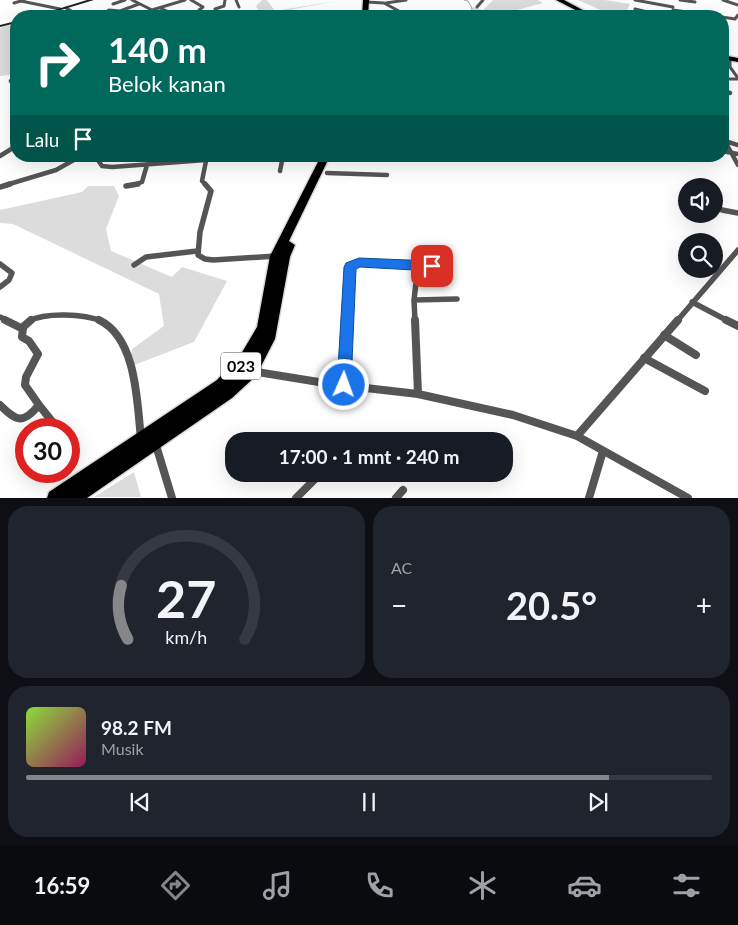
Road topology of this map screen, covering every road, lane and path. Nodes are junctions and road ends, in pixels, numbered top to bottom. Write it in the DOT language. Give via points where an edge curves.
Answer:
graph roads {
  1 [pos="23,0"];
  2 [pos="88,0"];
  3 [pos="124,0"];
  4 [pos="132,0"];
  5 [pos="185,0"];
  6 [pos="191,0"];
  7 [pos="225,0"];
  8 [pos="236,0"];
  9 [pos="396,0"];
  10 [pos="406,0"];
  11 [pos="482,0"];
  12 [pos="559,0"];
  13 [pos="635,0"];
  14 [pos="673,0"];
  15 [pos="680,0"];
  16 [pos="723,0"];
  17 [pos="178,1"];
  18 [pos="365,1"];
  19 [pos="14,2"];
  20 [pos="695,2"];
  21 [pos="140,3"];
  22 [pos="379,3"];
  23 [pos="384,3"];
  24 [pos="113,4"];
  25 [pos="738,5"];
  26 [pos="239,7"];
  27 [pos="477,7"];
  28 [pos="63,8"];
  29 [pos="160,8"];
  30 [pos="635,9"];
  31 [pos="673,9"];
  32 [pos="56,10"];
  33 [pos="68,10"];
  34 [pos="122,10"];
  35 [pos="152,10"];
  36 [pos="164,10"];
  37 [pos="199,10"];
  38 [pos="214,10"];
  39 [pos="397,10"];
  40 [pos="578,10"];
  41 [pos="639,10"];
  42 [pos="679,10"];
  43 [pos="730,59"];
  44 [pos="738,79"];
  45 [pos="729,148"];
  46 [pos="729,152"];
  47 [pos="732,153"];
  48 [pos="738,154"];
  49 [pos="71,162"];
  50 [pos="99,162"];
  51 [pos="172,162"];
  52 [pos="205,162"];
  53 [pos="282,162"];
  54 [pos="324,162"];
  55 [pos="331,162"];
  56 [pos="147,165"];
  57 [pos="738,165"];
  58 [pos="280,171"];
  59 [pos="326,173"];
  60 [pos="387,175"];
  61 [pos="126,186"];
  62 [pos="0,187"];
  63 [pos="723,210"];
  64 [pos="738,213"];
  65 [pos="295,226"];
  66 [pos="738,250"];
  67 [pos="197,251"];
  68 [pos="276,256"];
  69 [pos="0,264"];
  70 [pos="134,265"];
  71 [pos="418,265"];
  72 [pos="447,268"];
  73 [pos="0,287"];
  74 [pos="414,300"];
  75 [pos="457,300"];
  76 [pos="692,302"];
  77 [pos="0,317"];
  78 [pos="738,326"];
  79 [pos="23,330"];
  80 [pos="664,335"];
  81 [pos="696,355"];
  82 [pos="644,358"];
  83 [pos="251,371"];
  84 [pos="344,385"];
  85 [pos="705,391"];
  86 [pos="418,394"];
  87 [pos="0,405"];
  88 [pos="39,405"];
  89 [pos="49,418"];
  90 [pos="577,436"];
  91 [pos="148,441"];
  92 [pos="603,450"];
  93 [pos="312,482"];
  94 [pos="78,490"];
  95 [pos="403,490"];
  96 [pos="55,498"];
  97 [pos="172,498"];
  98 [pos="296,498"];
  99 [pos="396,498"];
  100 [pos="589,498"];
  101 [pos="688,498"];
  1 -- 19 [label="street"];
  1 -- 28 [label="street"];
  2 -- 28 [label="street"];
  3 -- 24 [label="street"];
  4 -- 21 [label="street"];
  5 -- 17 [label="street"];
  6 -- 37 [label="street" via="202,7"];
  7 -- 38 [label="street" via="224,6"];
  8 -- 26 [label="street"];
  9 -- 22 [label="street"];
  10 -- 23 [label="street"];
  11 -- 27 [label="street"];
  12 -- 40 [label="highway"];
  13 -- 31 [label="street"];
  14 -- 31 [label="street"];
  15 -- 20 [label="street"];
  16 -- 25 [label="street"];
  17 -- 29 [label="street"];
  18 -- 22 [label="street"];
  21 -- 34 [label="street"];
  21 -- 35 [label="street"];
  22 -- 23 [label="street"];
  23 -- 39 [label="street"];
  28 -- 32 [label="street"];
  28 -- 33 [label="street"];
  29 -- 35 [label="street"];
  29 -- 36 [label="street"];
  30 -- 41 [label="street"];
  31 -- 42 [label="street"];
  43 -- 44 [label="street" via="730,67"];
  45 -- 47 [label="street"];
  46 -- 47 [label="street"];
  47 -- 48 [label="street"];
  47 -- 57 [label="street"];
  49 -- 62 [label="street" via="56,170"];
  50 -- 56 [label="street" via="106,167"];
  51 -- 56 [label="street"];
  52 -- 67 [label="street" via="202,181 211,191"];
  53 -- 58 [label="street"];
  54 -- 65 [label="highway, 023"];
  55 -- 59 [label="highway, 023"];
  56 -- 61 [label="street" via="142,182"];
  59 -- 60 [label="street"];
  59 -- 65 [label="highway, 023"];
  63 -- 64 [label="street"];
  65 -- 68 [label="highway, 023"];
  65 -- 83 [label="highway, 023" via="284,257 268,339"];
  66 -- 76 [label="street"];
  67 -- 68 [label="street" via="201,257 213,260"];
  67 -- 70 [label="street" via="146,257"];
  68 -- 91 [label="highway, 023" via="263,328 246,359 222,386"];
  69 -- 73 [label="street" via="12,272 9,280"];
  71 -- 72 [label="street"];
  71 -- 74 [label="street"];
  71 -- 84 [label="street" via="359,262 350,267"];
  74 -- 75 [label="street"];
  74 -- 86 [label="street"];
  76 -- 78 [label="street"];
  76 -- 80 [label="street"];
  77 -- 79 [label="street"];
  79 -- 88 [label="street" via="22,337 38,354 25,385"];
  79 -- 91 [label="street" via="30,321 47,315 101,320 109,324 128,352"];
  80 -- 81 [label="street"];
  80 -- 82 [label="street"];
  82 -- 85 [label="street"];
  82 -- 90 [label="street"];
  83 -- 84 [label="street"];
  83 -- 91 [label="highway, 023" via="227,393"];
  84 -- 86 [label="street"];
  86 -- 90 [label="street" via="513,416"];
  87 -- 88 [label="street" via="18,419 29,417"];
  88 -- 89 [label="street"];
  90 -- 92 [label="street"];
  91 -- 94 [label="highway, 023"];
  91 -- 97 [label="street"];
  92 -- 100 [label="street"];
  92 -- 101 [label="street"];
  93 -- 98 [label="street"];
  94 -- 96 [label="highway, 023"];
  95 -- 99 [label="street"];
}
